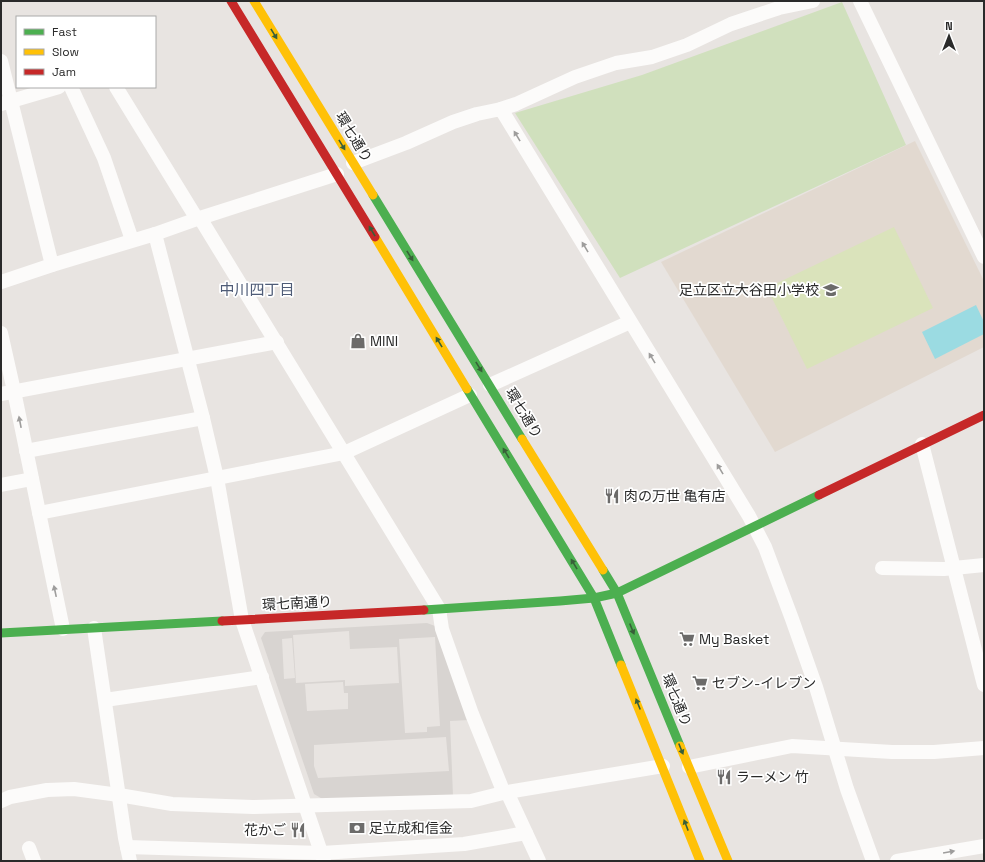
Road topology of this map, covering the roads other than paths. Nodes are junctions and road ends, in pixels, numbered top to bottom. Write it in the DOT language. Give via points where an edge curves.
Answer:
graph roads {
  1 [pos="231,1"];
  2 [pos="254,1"];
  3 [pos="814,1"];
  4 [pos="860,1"];
  5 [pos="1,61"];
  6 [pos="56,88"];
  7 [pos="70,88"];
  8 [pos="117,88"];
  9 [pos="6,103"];
  10 [pos="501,109"];
  11 [pos="353,163"];
  12 [pos="337,174"];
  13 [pos="199,218"];
  14 [pos="155,234"];
  15 [pos="132,240"];
  16 [pos="984,257"];
  17 [pos="52,265"];
  18 [pos="1,282"];
  19 [pos="630,322"];
  20 [pos="1,333"];
  21 [pos="277,342"];
  22 [pos="188,359"];
  23 [pos="490,386"];
  24 [pos="8,392"];
  25 [pos="470,395"];
  26 [pos="984,415"];
  27 [pos="203,418"];
  28 [pos="922,444"];
  29 [pos="26,451"];
  30 [pos="344,452"];
  31 [pos="216,478"];
  32 [pos="32,479"];
  33 [pos="1,485"];
  34 [pos="39,513"];
  35 [pos="755,526"];
  36 [pos="984,565"];
  37 [pos="882,568"];
  38 [pos="953,568"];
  39 [pos="617,592"];
  40 [pos="594,598"];
  41 [pos="439,609"];
  42 [pos="242,620"];
  43 [pos="94,628"];
  44 [pos="63,629"];
  45 [pos="1,633"];
  46 [pos="262,677"];
  47 [pos="984,685"];
  48 [pos="105,700"];
  49 [pos="834,748"];
  50 [pos="984,748"];
  51 [pos="663,766"];
  52 [pos="689,767"];
  53 [pos="505,792"];
  54 [pos="119,795"];
  55 [pos="1,801"];
  56 [pos="306,806"];
  57 [pos="526,834"];
  58 [pos="126,840"];
  59 [pos="984,846"];
  60 [pos="29,848"];
  61 [pos="199,855"];
  62 [pos="323,857"];
  63 [pos="34,861"];
  64 [pos="130,861"];
  65 [pos="539,861"];
  66 [pos="700,861"];
  67 [pos="728,861"];
  68 [pos="874,861"];
  69 [pos="897,861"];
  1 -- 12 [label="main road"];
  2 -- 11 [label="main road, 環七通り, one-way"];
  3 -- 10 [label="street" via="779,8 731,24 687,45 652,57 616,63 575,77"];
  4 -- 16 [label="street"];
  5 -- 9 [label="street"];
  6 -- 9 [label="street"];
  7 -- 15 [label="street" via="104,158"];
  8 -- 13 [label="street"];
  9 -- 17 [label="street"];
  10 -- 11 [label="street" via="453,122 406,144"];
  19 -- 10 [label="street, one-way"];
  11 -- 23 [label="main road, 環七通り, one-way"];
  12 -- 13 [label="street"];
  25 -- 12 [label="main road, one-way"];
  13 -- 14 [label="street"];
  13 -- 21 [label="street"];
  14 -- 15 [label="street"];
  14 -- 22 [label="street"];
  15 -- 17 [label="street"];
  17 -- 18 [label="street"];
  19 -- 23 [label="street"];
  35 -- 19 [label="street, one-way"];
  20 -- 24 [label="street"];
  21 -- 22 [label="street"];
  21 -- 30 [label="street"];
  22 -- 24 [label="street"];
  22 -- 27 [label="street"];
  23 -- 39 [label="main road, 環七通り"];
  29 -- 24 [label="street, one-way"];
  25 -- 30 [label="street"];
  40 -- 25 [label="main road, one-way"];
  26 -- 28 [label="main road, 環七南通り"];
  27 -- 29 [label="street"];
  27 -- 31 [label="street"];
  28 -- 35 [label="main road, 環七南通り"];
  28 -- 38 [label="street"];
  29 -- 32 [label="street"];
  30 -- 31 [label="street"];
  30 -- 41 [label="street"];
  31 -- 34 [label="street"];
  31 -- 42 [label="street"];
  32 -- 33 [label="street"];
  32 -- 34 [label="street"];
  44 -- 34 [label="street, one-way"];
  35 -- 39 [label="main road, 環七南通り"];
  35 -- 49 [label="street" via="811,673"];
  36 -- 38 [label="street"];
  37 -- 38 [label="street"];
  38 -- 47 [label="street"];
  39 -- 40 [label="main road, 環七南通り"];
  39 -- 52 [label="main road, 環七通り, one-way"];
  40 -- 41 [label="main road, 環七南通り"];
  51 -- 40 [label="main road, one-way"];
  41 -- 42 [label="main road, 環七南通り"];
  41 -- 53 [label="street" via="442,629 472,714"];
  42 -- 43 [label="main road, 環七南通り"];
  42 -- 46 [label="street"];
  43 -- 44 [label="main road, 環七南通り"];
  43 -- 48 [label="street"];
  44 -- 45 [label="main road, 環七南通り"];
  46 -- 48 [label="street"];
  46 -- 56 [label="street"];
  48 -- 54 [label="street"];
  49 -- 50 [label="street" via="934,752"];
  49 -- 52 [label="street" via="792,746"];
  49 -- 68 [label="street"];
  51 -- 53 [label="street"];
  66 -- 51 [label="main road, one-way"];
  52 -- 67 [label="main road, 環七通り"];
  53 -- 56 [label="street" via="471,801"];
  53 -- 57 [label="street"];
  54 -- 55 [label="street" via="74,789 47,790"];
  54 -- 56 [label="street" via="172,804"];
  54 -- 58 [label="street"];
  56 -- 62 [label="street"];
  57 -- 62 [label="street" via="464,844"];
  57 -- 65 [label="street"];
  58 -- 61 [label="street"];
  58 -- 64 [label="street"];
  69 -- 59 [label="street, one-way"];
  60 -- 63 [label="street"];
  61 -- 62 [label="street"];
}
